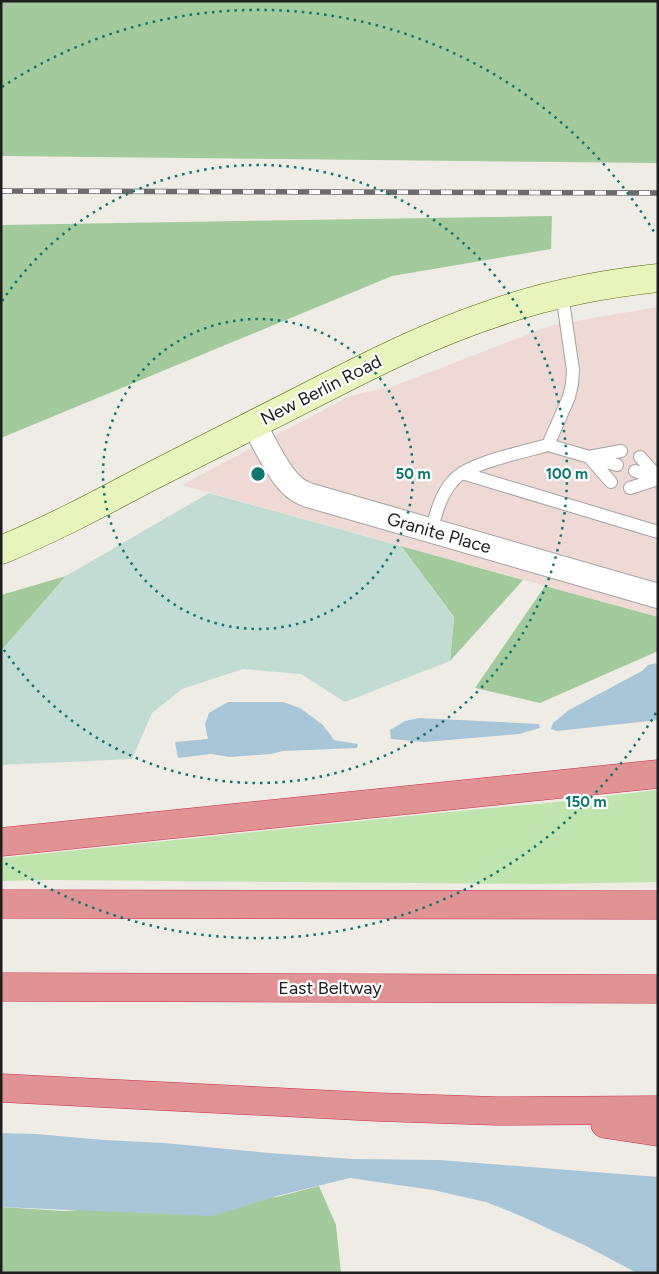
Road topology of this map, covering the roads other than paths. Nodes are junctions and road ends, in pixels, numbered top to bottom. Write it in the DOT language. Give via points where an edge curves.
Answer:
graph roads {
  1 [pos="658,278"];
  2 [pos="562,294"];
  3 [pos="254,424"];
  4 [pos="548,445"];
  5 [pos="621,451"];
  6 [pos="640,457"];
  7 [pos="589,458"];
  8 [pos="617,466"];
  9 [pos="635,471"];
  10 [pos="462,473"];
  11 [pos="658,478"];
  12 [pos="611,482"];
  13 [pos="630,488"];
  14 [pos="431,531"];
  15 [pos="658,532"];
  16 [pos="1,550"];
  17 [pos="658,596"];
  18 [pos="658,770"];
  19 [pos="658,774"];
  20 [pos="616,778"];
  21 [pos="1,842"];
  22 [pos="1,904"];
  23 [pos="658,905"];
  24 [pos="1,987"];
  25 [pos="658,989"];
  26 [pos="1,1088"];
  27 [pos="658,1110"];
  28 [pos="497,1111"];
  29 [pos="658,1132"];
  1 -- 2 [label="street, New Berlin Road"];
  2 -- 3 [label="street, New Berlin Road" via="436,334"];
  2 -- 4 [label="lane" via="573,370 572,384"];
  3 -- 14 [label="street, Granite Place" via="293,487 319,499"];
  3 -- 16 [label="street, New Berlin Road" via="61,523"];
  4 -- 7 [label="lane"];
  4 -- 10 [label="lane"];
  5 -- 7 [label="lane"];
  6 -- 11 [label="lane"];
  7 -- 8 [label="lane"];
  7 -- 12 [label="lane"];
  9 -- 11 [label="lane"];
  10 -- 14 [label="lane" via="453,480 442,498"];
  10 -- 15 [label="lane"];
  11 -- 13 [label="lane"];
  14 -- 17 [label="street, Granite Place"];
  18 -- 20 [label="highway"];
  19 -- 20 [label="highway"];
  20 -- 21 [label="highway"];
  22 -- 23 [label="highway"];
  24 -- 25 [label="highway, East Beltway"];
  26 -- 28 [label="highway"];
  27 -- 28 [label="highway"];
  28 -- 29 [label="highway"];
}
